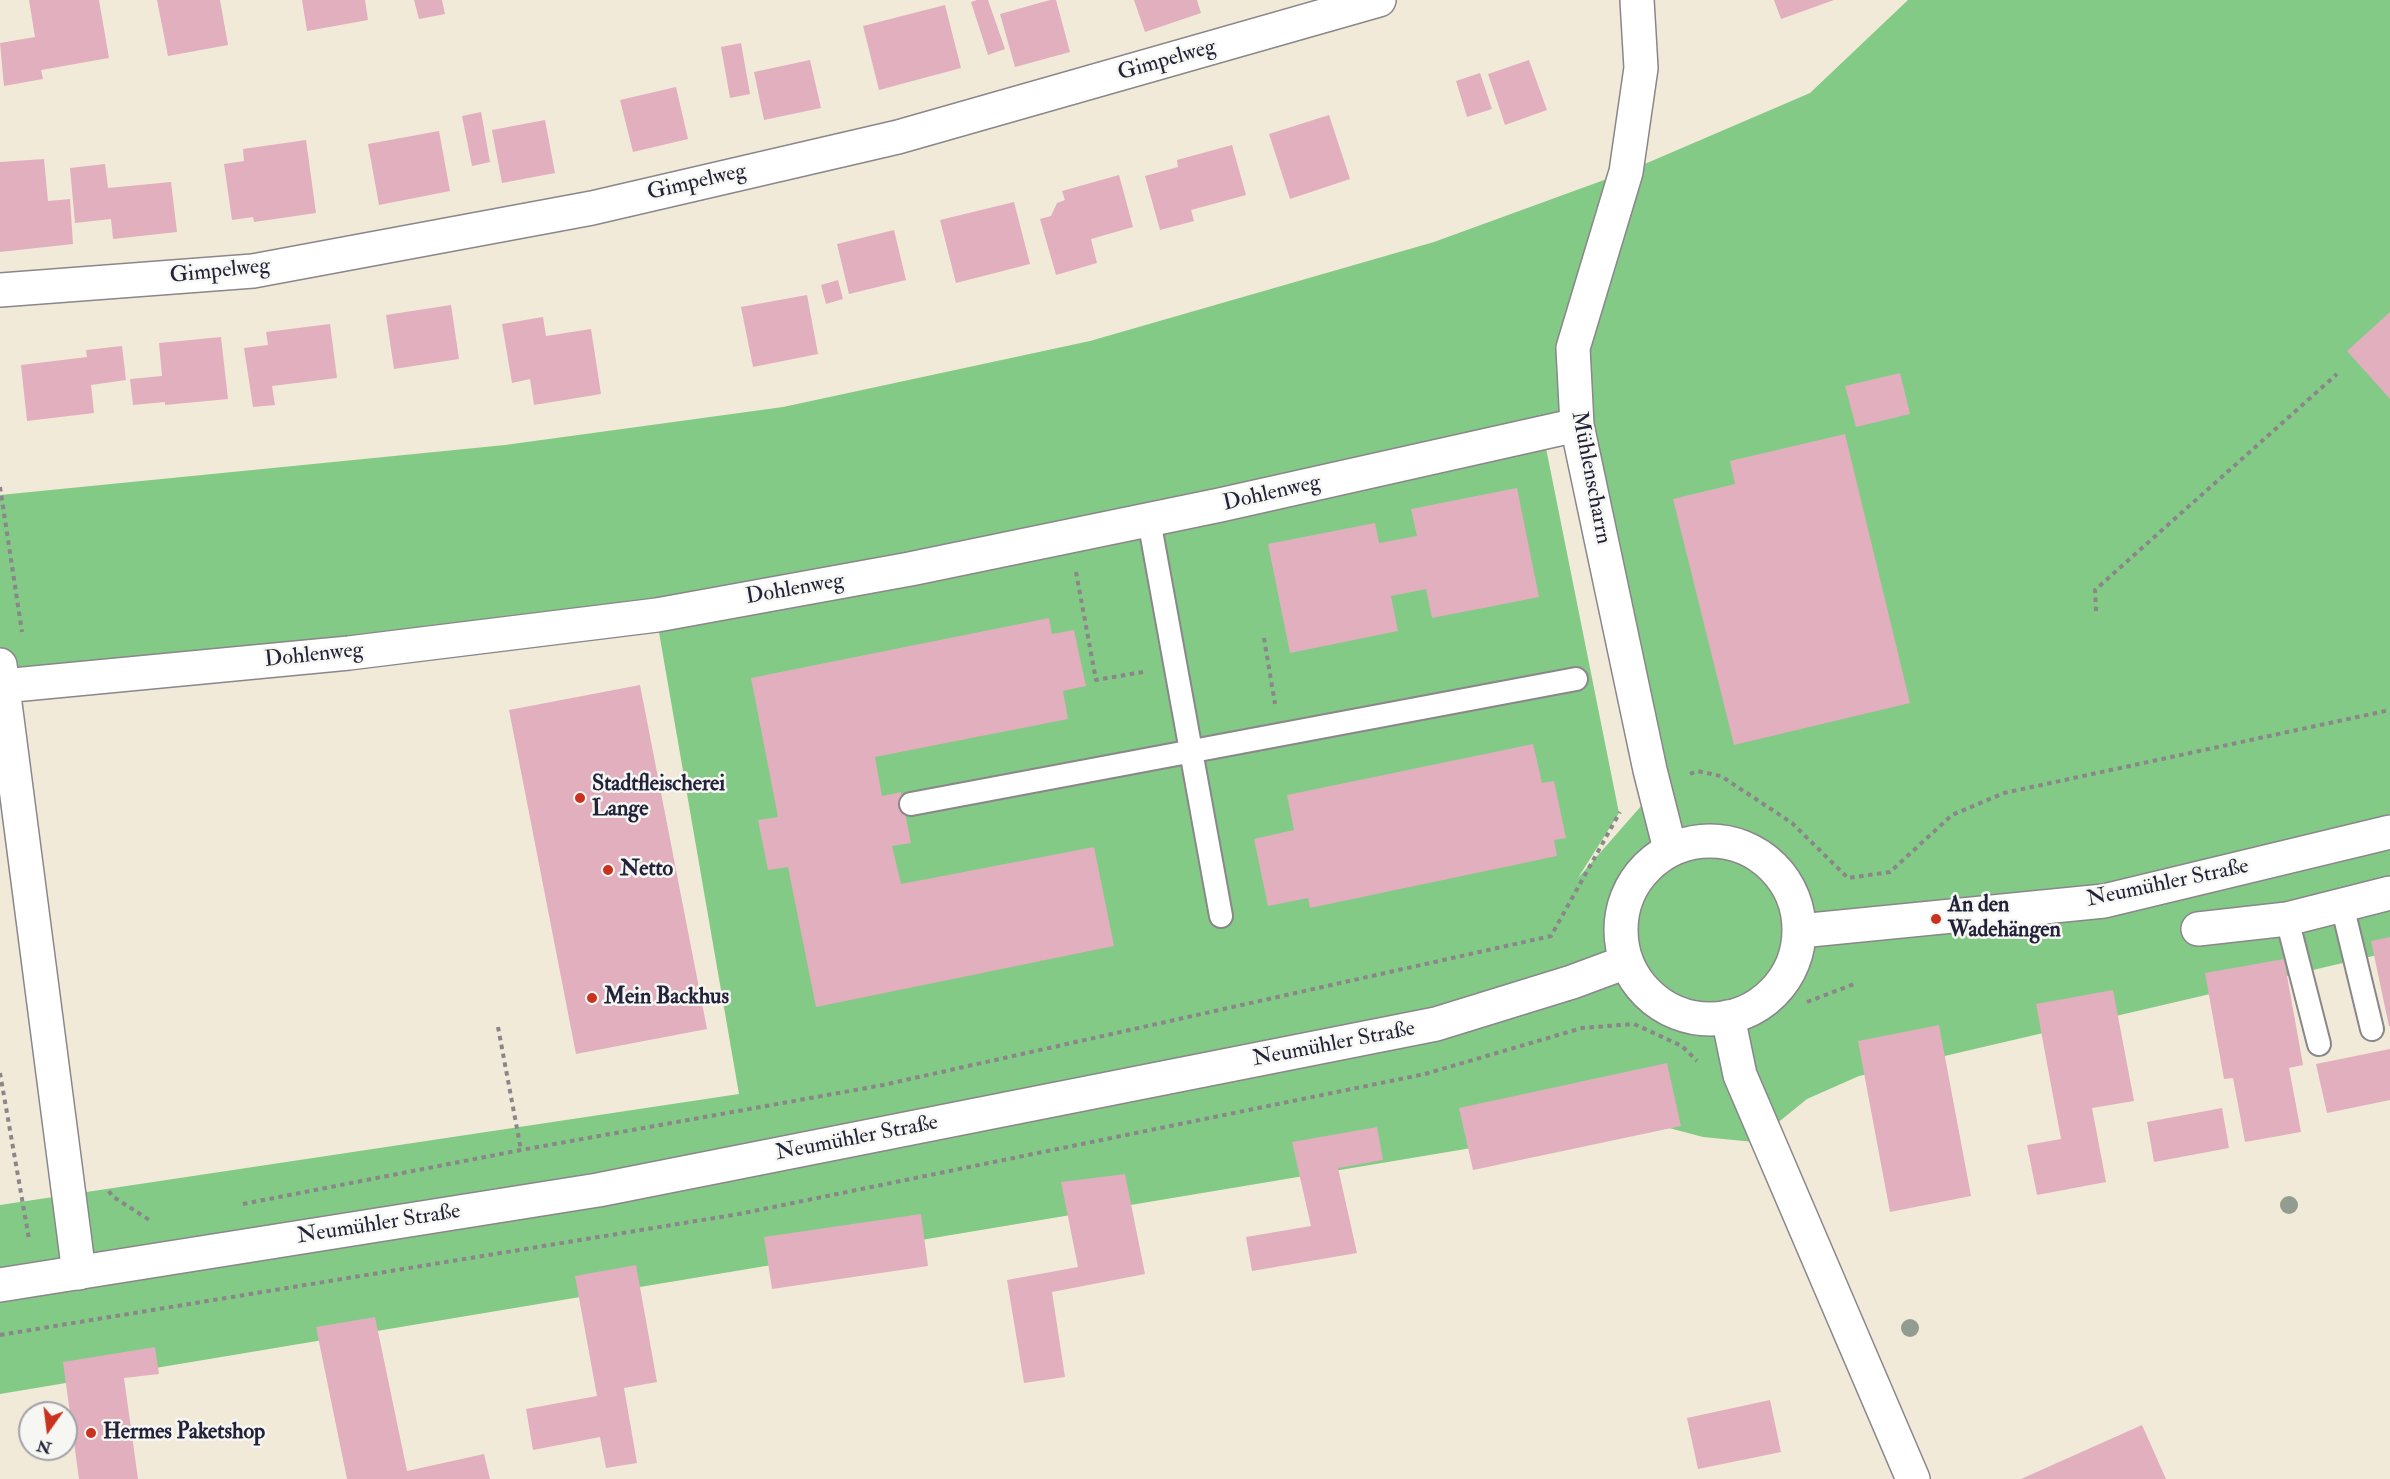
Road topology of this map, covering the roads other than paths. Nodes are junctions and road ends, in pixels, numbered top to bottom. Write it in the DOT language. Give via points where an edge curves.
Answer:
graph roads {
  1 [pos="1379,0"];
  2 [pos="1637,0"];
  3 [pos="0,290"];
  4 [pos="1577,425"];
  5 [pos="1149,520"];
  6 [pos="1,675"];
  7 [pos="1576,679"];
  8 [pos="1191,751"];
  9 [pos="911,804"];
  10 [pos="2390,832"];
  11 [pos="1670,849"];
  12 [pos="2390,893"];
  13 [pos="2342,905"];
  14 [pos="1221,915"];
  15 [pos="2287,919"];
  16 [pos="2198,929"];
  17 [pos="1800,931"];
  18 [pos="1626,962"];
  19 [pos="1728,1017"];
  20 [pos="2372,1029"];
  21 [pos="2319,1044"];
  22 [pos="79,1274"];
  23 [pos="0,1285"];
  24 [pos="1913,1479"];
  1 -- 3 [label="street, Gimpelweg" via="898,137 592,208 253,270"];
  2 -- 4 [label="street, Mühlenscharrn" via="1641,68 1626,172 1573,348"];
  4 -- 5 [label="street, Dohlenweg"];
  4 -- 11 [label="street, Mühlenscharrn"];
  5 -- 6 [label="street, Dohlenweg" via="657,615 349,653"];
  5 -- 8 [label="lane"];
  6 -- 22 [label="street"];
  7 -- 8 [label="lane"];
  8 -- 9 [label="lane"];
  8 -- 14 [label="lane"];
  10 -- 17 [label="street, Neumühler Straße" via="2104,901"];
  11 -- 17 [label="street" via="1698,841 1727,842 1754,852 1773,867 1788,887"];
  11 -- 18 [label="street" via="1648,865 1632,885 1622,910 1620,936"];
  12 -- 13 [label="street"];
  13 -- 15 [label="street"];
  13 -- 20 [label="lane"];
  15 -- 16 [label="street"];
  15 -- 21 [label="lane"];
  17 -- 19 [label="street" via="1793,962 1780,986 1760,1004"];
  18 -- 19 [label="street" via="1639,985 1659,1003 1682,1015"];
  18 -- 22 [label="street, Neumühler Straße" via="1437,1024 598,1191"];
  19 -- 24 [label="street" via="1740,1075"];
  22 -- 23 [label="street, Neumühler Straße"];
}
